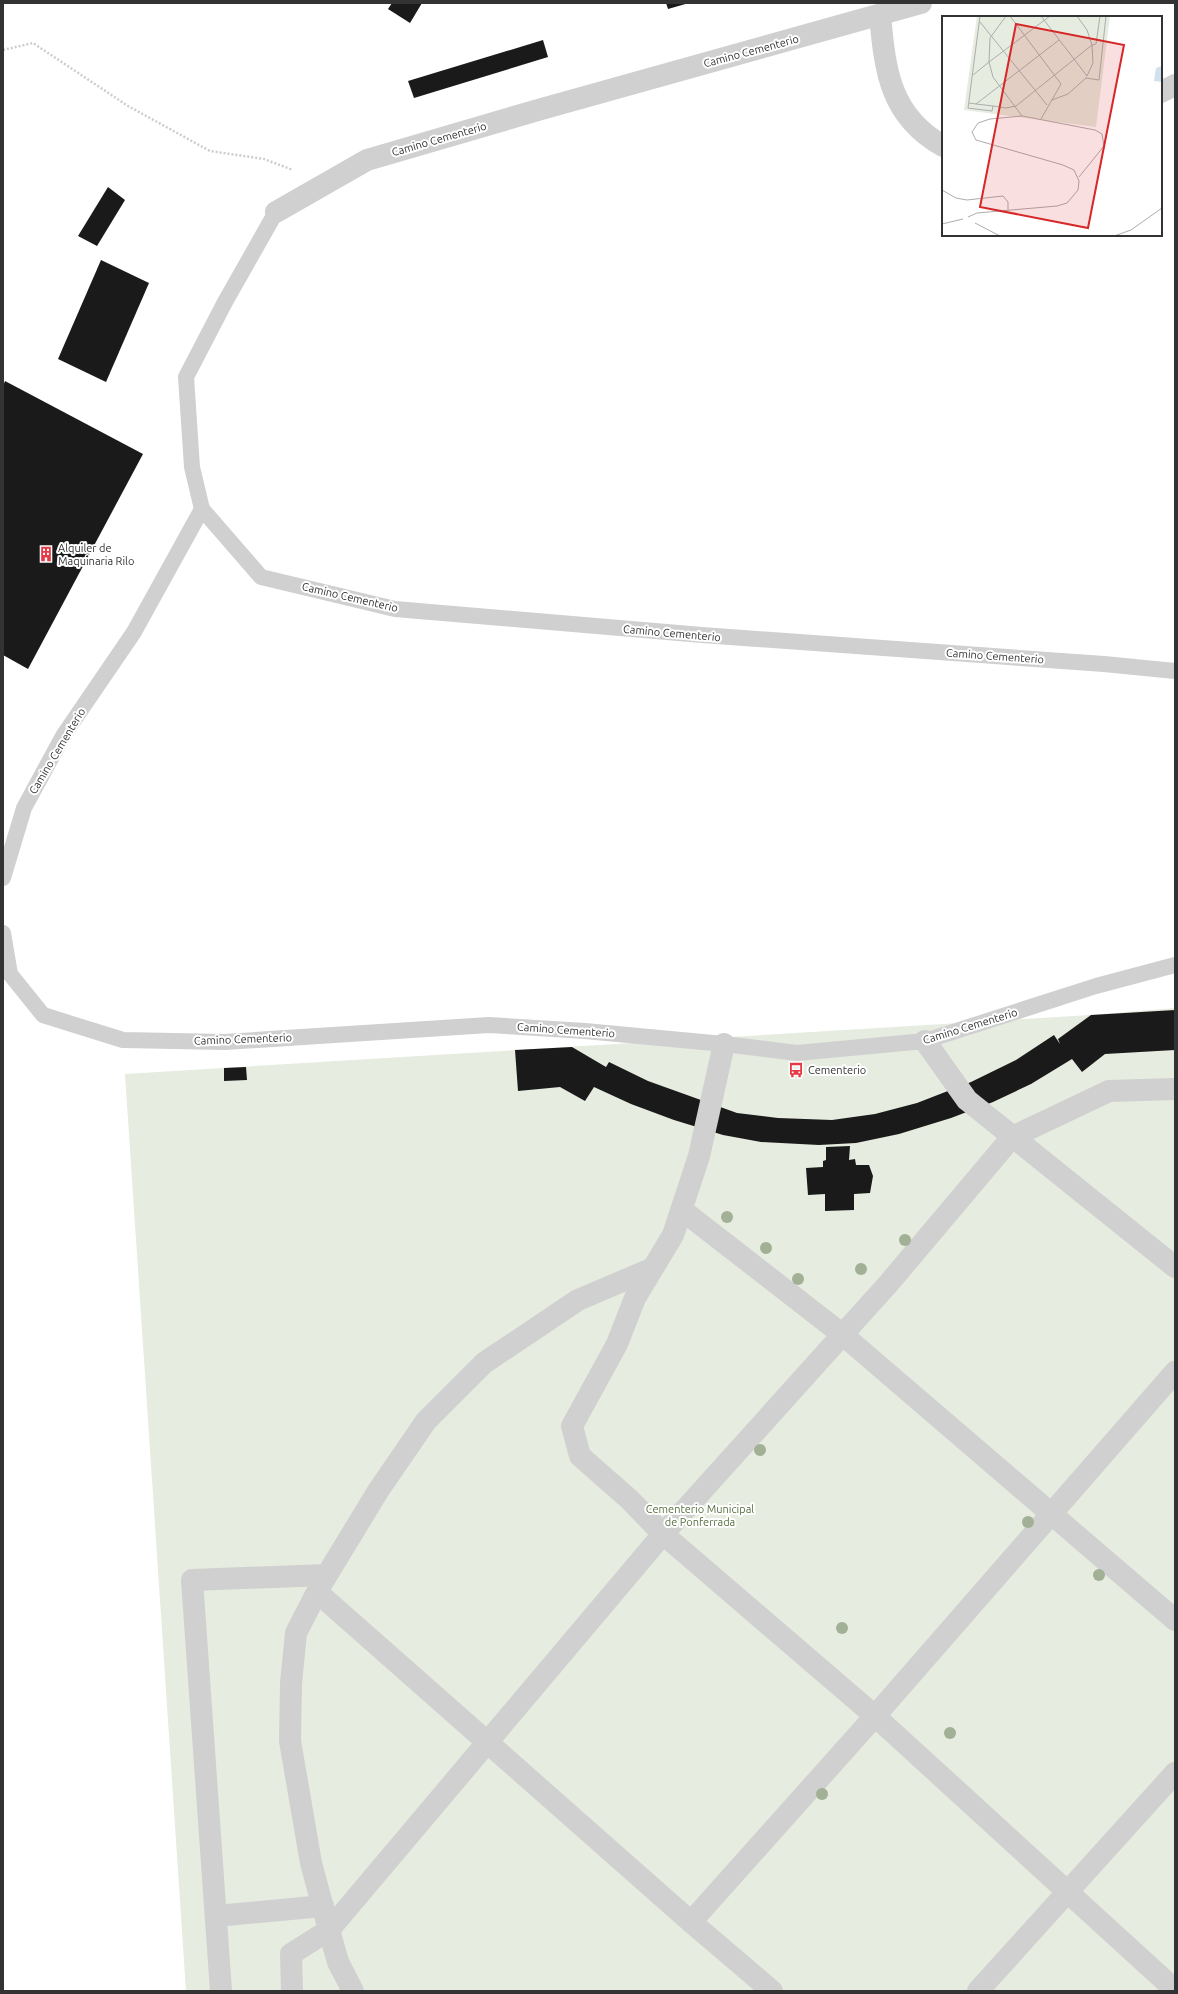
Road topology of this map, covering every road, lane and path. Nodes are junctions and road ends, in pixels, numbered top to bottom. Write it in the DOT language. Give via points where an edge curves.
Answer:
graph roads {
  1 [pos="921,3"];
  2 [pos="880,15"];
  3 [pos="3,50"];
  4 [pos="1175,85"];
  5 [pos="1162,92"];
  6 [pos="942,145"];
  7 [pos="327,183"];
  8 [pos="276,212"];
  9 [pos="202,509"];
  10 [pos="1175,672"];
  11 [pos="3,878"];
  12 [pos="3,933"];
  13 [pos="1175,965"];
  14 [pos="925,1041"];
  15 [pos="724,1044"];
  16 [pos="1175,1089"];
  17 [pos="1012,1137"];
  18 [pos="682,1210"];
  19 [pos="1175,1267"];
  20 [pos="651,1269"];
  21 [pos="843,1335"];
  22 [pos="1175,1372"];
  23 [pos="1052,1514"];
  24 [pos="663,1534"];
  25 [pos="322,1584"];
  26 [pos="1175,1620"];
  27 [pos="875,1716"];
  28 [pos="486,1742"];
  29 [pos="1175,1773"];
  30 [pos="1067,1892"];
  31 [pos="323,1906"];
  32 [pos="216,1916"];
  33 [pos="691,1922"];
  34 [pos="329,1930"];
  35 [pos="1175,1990"];
  36 [pos="221,1991"];
  37 [pos="292,1991"];
  38 [pos="353,1991"];
  39 [pos="772,1991"];
  40 [pos="978,1991"];
  1 -- 2 [label="street, Camino Cementerio"];
  2 -- 6 [label="street" via="884,59 897,102 926,136"];
  2 -- 7 [label="street, Camino Cementerio" via="368,160"];
  3 -- 7 [label="path" via="33,43 128,106 210,151 264,159"];
  4 -- 5 [label="street"];
  7 -- 8 [label="street, Camino Cementerio"];
  8 -- 9 [label="lane, Camino Cementerio" via="186,377 192,467"];
  9 -- 10 [label="lane, Camino Cementerio" via="262,576 395,609 702,635 1104,664"];
  9 -- 11 [label="lane, Camino Cementerio" via="134,632 64,736 24,808"];
  12 -- 15 [label="lane, Camino Cementerio" via="10,974 43,1015 123,1040 225,1042 489,1025"];
  13 -- 14 [label="lane, Camino Cementerio" via="1096,986"];
  14 -- 15 [label="lane, Camino Cementerio" via="796,1053"];
  14 -- 17 [label="street" via="967,1100"];
  15 -- 18 [label="street" via="699,1156"];
  16 -- 17 [label="street" via="1109,1091"];
  17 -- 19 [label="street"];
  17 -- 21 [label="street"];
  18 -- 20 [label="street" via="672,1235"];
  18 -- 21 [label="street"];
  20 -- 24 [label="street" via="635,1298 617,1344 572,1426 580,1456 630,1499"];
  20 -- 25 [label="street" via="578,1300 484,1363 426,1421 378,1491"];
  21 -- 23 [label="street"];
  21 -- 24 [label="street"];
  22 -- 23 [label="street"];
  23 -- 26 [label="street"];
  23 -- 27 [label="street"];
  24 -- 27 [label="street"];
  24 -- 28 [label="street"];
  25 -- 28 [label="street"];
  25 -- 31 [label="street" via="296,1633 291,1683 290,1741 311,1863"];
  25 -- 32 [label="street" via="192,1580"];
  27 -- 30 [label="street"];
  27 -- 33 [label="street"];
  28 -- 33 [label="street"];
  28 -- 34 [label="street"];
  29 -- 30 [label="street"];
  30 -- 35 [label="street"];
  30 -- 40 [label="street"];
  31 -- 32 [label="street"];
  31 -- 34 [label="street"];
  32 -- 36 [label="street"];
  33 -- 39 [label="street"];
  34 -- 37 [label="street" via="291,1954"];
  34 -- 38 [label="street" via="338,1962"];
}
